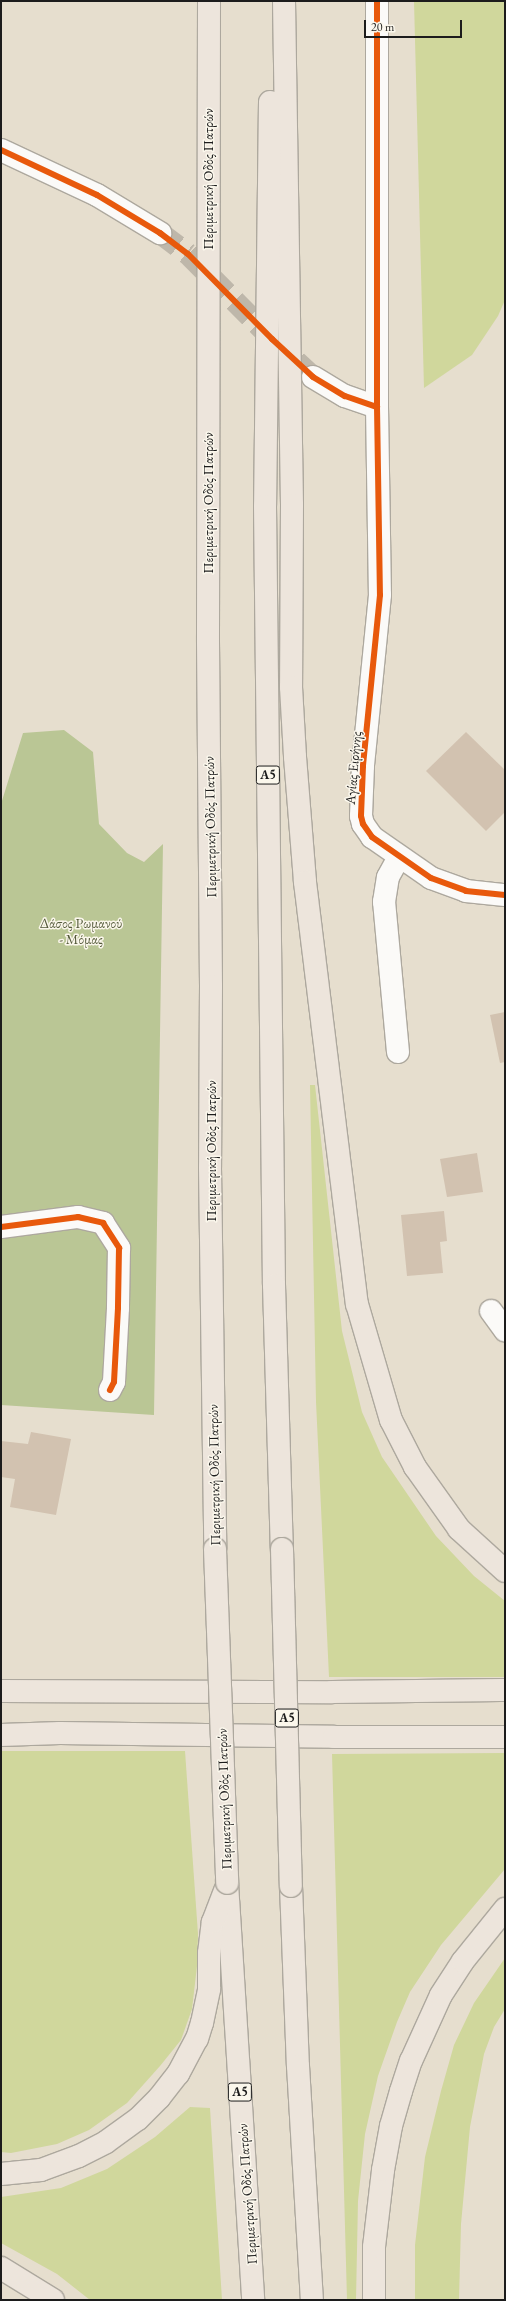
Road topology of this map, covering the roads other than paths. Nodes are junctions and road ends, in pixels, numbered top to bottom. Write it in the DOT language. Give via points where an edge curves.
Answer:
graph roads {
  1 [pos="209,1"];
  2 [pos="272,1"];
  3 [pos="284,1"];
  4 [pos="377,1"];
  5 [pos="1,150"];
  6 [pos="160,233"];
  7 [pos="313,378"];
  8 [pos="377,407"];
  9 [pos="399,857"];
  10 [pos="505,895"];
  11 [pos="398,1052"];
  12 [pos="1,1227"];
  13 [pos="491,1311"];
  14 [pos="505,1330"];
  15 [pos="110,1390"];
  16 [pos="505,1571"];
  17 [pos="505,1690"];
  18 [pos="1,1691"];
  19 [pos="1,1735"];
  20 [pos="505,1738"];
  21 [pos="228,1883"];
  22 [pos="505,1909"];
  23 [pos="1,2174"];
  24 [pos="1,2268"];
  25 [pos="53,2300"];
  26 [pos="253,2300"];
  27 [pos="312,2300"];
  28 [pos="374,2300"];
  1 -- 21 [label="highway, Περιμετρική Οδός Πατρών / Α5, bridge" via="210,1168 215,1549"];
  2 -- 27 [label="highway, Α5, bridge" via="265,506 274,1285 291,1886 298,2066"];
  3 -- 16 [label="highway" via="292,505 291,687 305,882 357,1304 391,1420 415,1467 460,1530"];
  4 -- 8 [label="street, Αγίας Ειρήνης"];
  5 -- 6 [label="street" via="97,195"];
  7 -- 8 [label="street" via="345,396"];
  8 -- 9 [label="street, Αγίας Ειρήνης" via="380,525 378,622 361,816 362,824 372,836"];
  9 -- 10 [label="street, Αγίας Ειρήνης" via="431,878 449,886 475,893"];
  9 -- 11 [label="street" via="388,877 384,902"];
  12 -- 15 [label="street" via="78,1217 103,1223 119,1248 114,1382"];
  13 -- 14 [label="street"];
  17 -- 18 [label="highway"];
  19 -- 20 [label="highway" via="60,1733"];
  21 -- 23 [label="highway" via="213,1922 209,1953 209,1989 202,2023 178,2074 138,2119 106,2142 80,2156 41,2170"];
  21 -- 26 [label="highway, Περιμετρική Οδός Πατρών / Α5"];
  22 -- 28 [label="highway" via="463,1961 442,1995 417,2047 401,2091 391,2126 382,2177 374,2247"];
  24 -- 25 [label="highway"];
}
